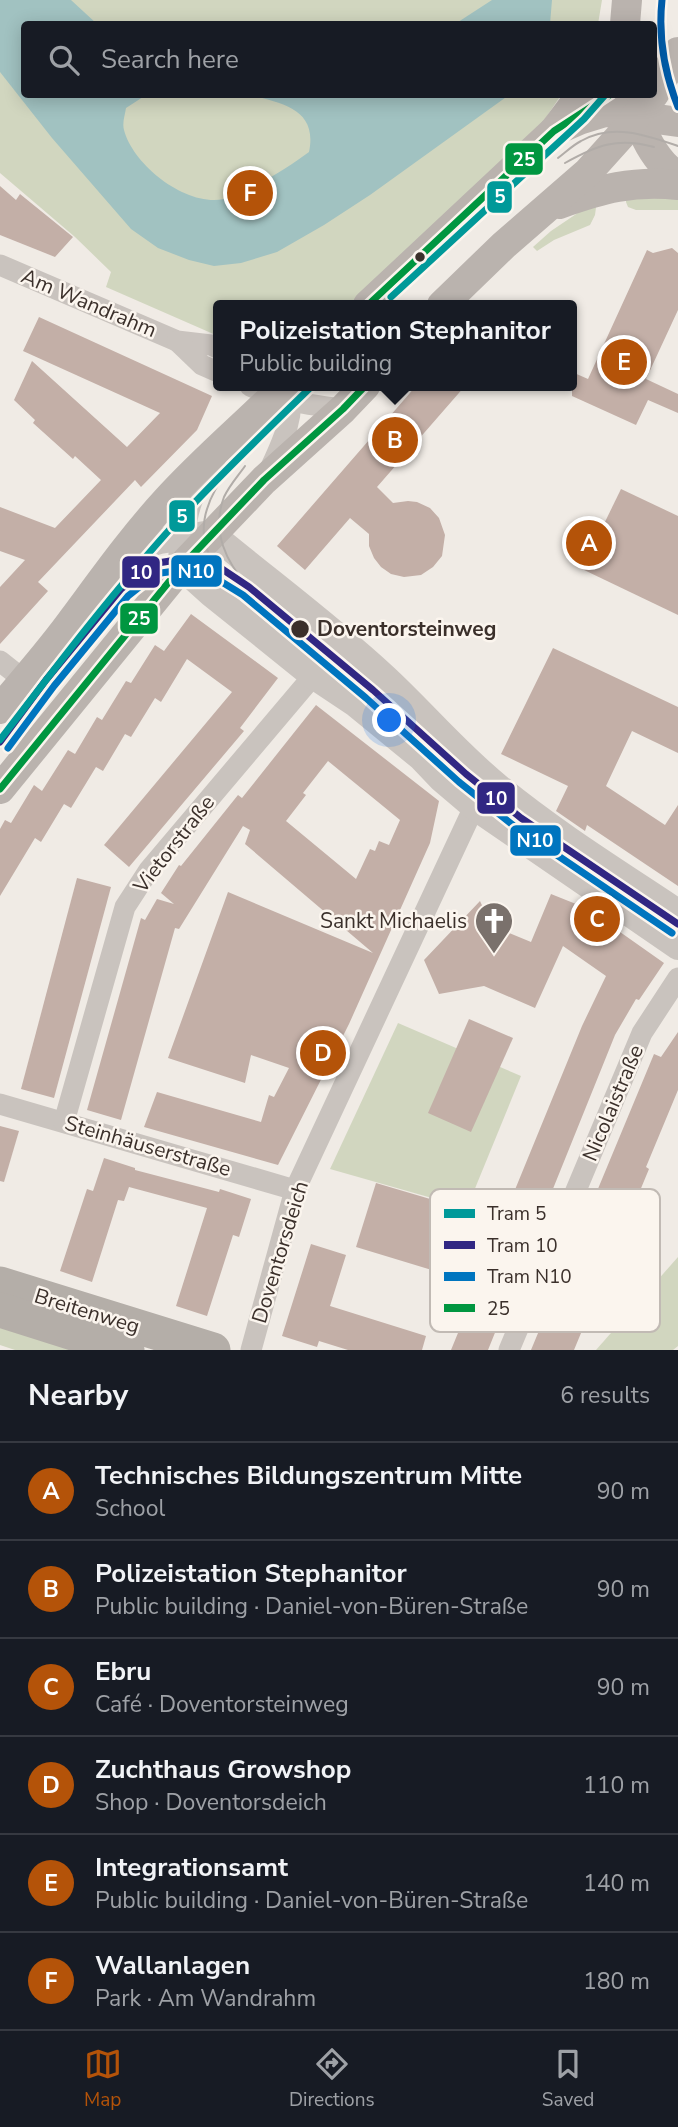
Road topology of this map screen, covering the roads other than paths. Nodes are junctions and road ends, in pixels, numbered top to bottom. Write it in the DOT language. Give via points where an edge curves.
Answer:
graph roads {
  1 [pos="678,52"];
  2 [pos="657,85"];
  3 [pos="579,98"];
  4 [pos="643,100"];
  5 [pos="678,122"];
  6 [pos="554,131"];
  7 [pos="678,176"];
  8 [pos="678,185"];
  9 [pos="545,209"];
  10 [pos="0,265"];
  11 [pos="373,300"];
  12 [pos="447,300"];
  13 [pos="177,341"];
  14 [pos="213,346"];
  15 [pos="213,370"];
  16 [pos="277,391"];
  17 [pos="360,391"];
  18 [pos="343,409"];
  19 [pos="236,433"];
  20 [pos="264,480"];
  21 [pos="211,533"];
  22 [pos="124,551"];
  23 [pos="182,552"];
  24 [pos="0,661"];
  25 [pos="313,676"];
  26 [pos="24,680"];
  27 [pos="0,709"];
  28 [pos="481,772"];
  29 [pos="0,789"];
  30 [pos="474,807"];
  31 [pos="678,912"];
  32 [pos="678,947"];
  33 [pos="678,978"];
  34 [pos="0,1104"];
  35 [pos="64,1122"];
  36 [pos="577,1189"];
  37 [pos="295,1190"];
  38 [pos="0,1284"];
  39 [pos="0,1310"];
  40 [pos="517,1332"];
  41 [pos="127,1350"];
  42 [pos="213,1350"];
  43 [pos="251,1350"];
  44 [pos="509,1350"];
  1 -- 2 [label="main road"];
  3 -- 6 [label="main road"];
  4 -- 5 [label="main road"];
  4 -- 6 [label="main road"];
  4 -- 7 [label="main road" via="655,153"];
  4 -- 9 [label="main road" via="589,172"];
  6 -- 11 [label="main road"];
  8 -- 9 [label="main road" via="632,183"];
  9 -- 12 [label="main road"];
  10 -- 13 [label="street, Am Wandrahm"];
  13 -- 14 [label="street, Am Wandrahm"];
  13 -- 15 [label="street, Am Wandrahm"];
  16 -- 18 [label="street"];
  16 -- 19 [label="main road"];
  16 -- 20 [label="street" via="289,424"];
  17 -- 18 [label="main road"];
  18 -- 20 [label="main road"];
  19 -- 22 [label="main road" via="200,465"];
  19 -- 23 [label="street" via="197,486 187,512"];
  20 -- 21 [label="main road"];
  21 -- 23 [label="main road"];
  21 -- 28 [label="street" via="336,633"];
  22 -- 23 [label="street"];
  22 -- 26 [label="main road"];
  23 -- 25 [label="street" via="212,594"];
  23 -- 29 [label="main road"];
  24 -- 26 [label="street"];
  25 -- 30 [label="street" via="365,712"];
  25 -- 35 [label="street, Vietorstraße" via="149,870 125,907"];
  26 -- 27 [label="main road"];
  28 -- 30 [label="street, Doventorsdeich"];
  28 -- 31 [label="street" via="546,823"];
  30 -- 32 [label="street"];
  30 -- 37 [label="street, Doventorsdeich"];
  33 -- 36 [label="street, Nicolaistraße" via="642,1033"];
  34 -- 35 [label="street, Steinhäuserstraße"];
  35 -- 37 [label="street, Steinhäuserstraße"];
  37 -- 43 [label="street, Doventorsdeich"];
  38 -- 42 [label="highway, Breitenweg"];
  39 -- 41 [label="highway"];
  40 -- 44 [label="street, Nicolaistraße"];
}
